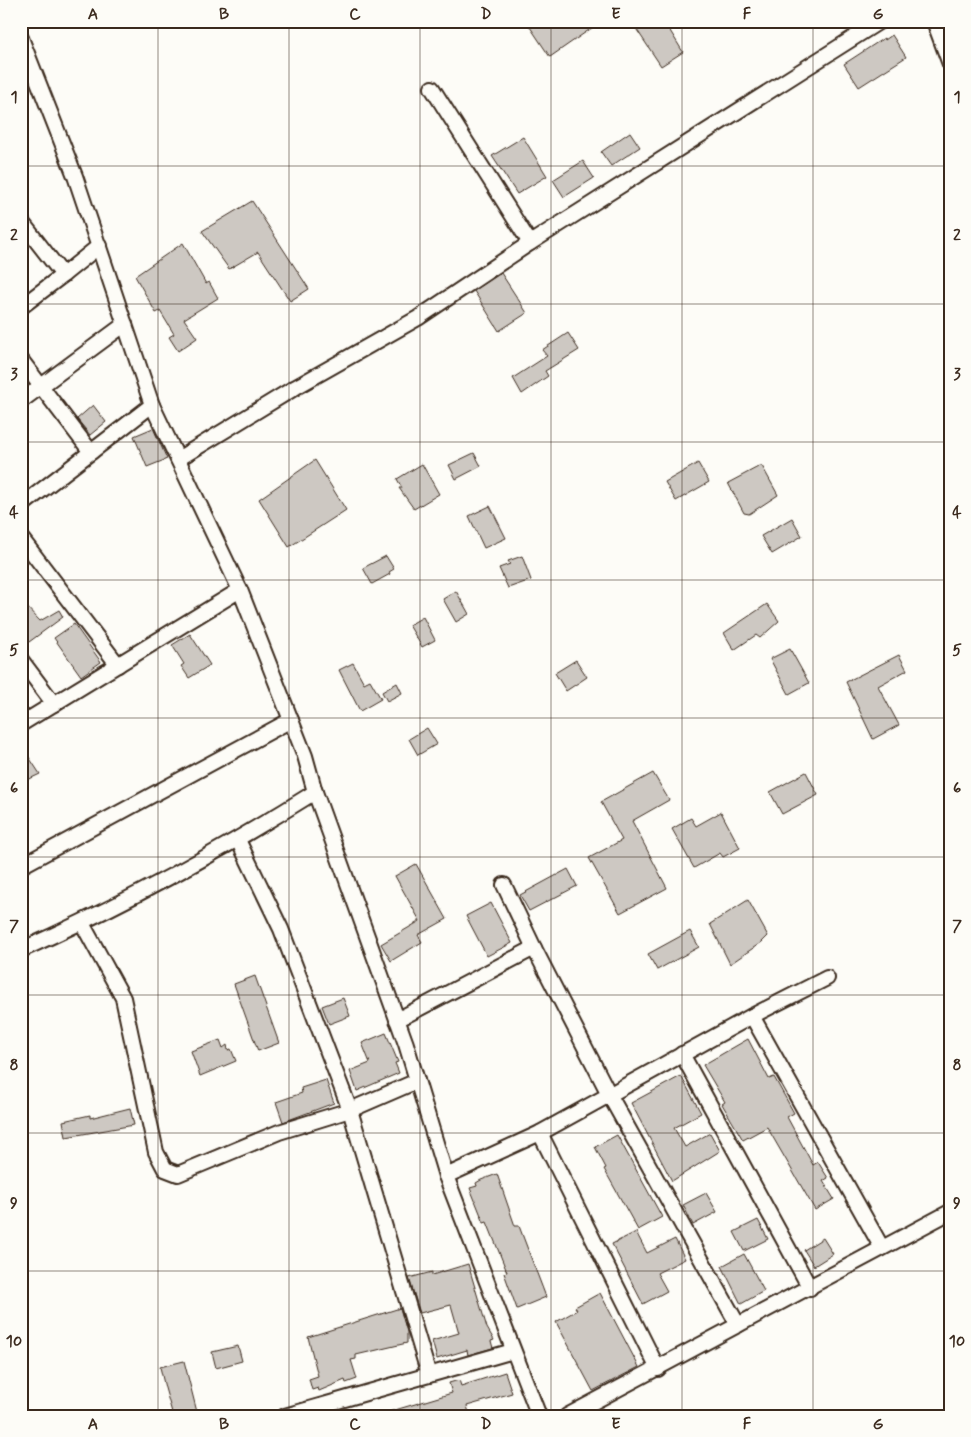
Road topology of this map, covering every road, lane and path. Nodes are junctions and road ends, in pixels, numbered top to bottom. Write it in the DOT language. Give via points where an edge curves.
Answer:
graph roads {
  1 [pos="880,21"];
  2 [pos="934,21"];
  3 [pos="21,38"];
  4 [pos="950,64"];
  5 [pos="432,88"];
  6 [pos="21,221"];
  7 [pos="530,243"];
  8 [pos="99,246"];
  9 [pos="63,275"];
  10 [pos="21,307"];
  11 [pos="125,324"];
  12 [pos="21,360"];
  13 [pos="40,386"];
  14 [pos="21,401"];
  15 [pos="152,404"];
  16 [pos="91,452"];
  17 [pos="178,459"];
  18 [pos="21,506"];
  19 [pos="21,538"];
  20 [pos="240,590"];
  21 [pos="21,660"];
  22 [pos="118,665"];
  23 [pos="54,704"];
  24 [pos="291,720"];
  25 [pos="21,724"];
  26 [pos="315,792"];
  27 [pos="238,840"];
  28 [pos="21,866"];
  29 [pos="504,885"];
  30 [pos="82,923"];
  31 [pos="534,948"];
  32 [pos="21,950"];
  33 [pos="827,978"];
  34 [pos="752,1016"];
  35 [pos="397,1020"];
  36 [pos="682,1054"];
  37 [pos="417,1081"];
  38 [pos="610,1096"];
  39 [pos="350,1110"];
  40 [pos="540,1133"];
  41 [pos="446,1176"];
  42 [pos="950,1212"];
  43 [pos="882,1248"];
  44 [pos="810,1288"];
  45 [pos="738,1325"];
  46 [pos="514,1351"];
  47 [pos="658,1368"];
  48 [pos="429,1375"];
  49 [pos="285,1416"];
  50 [pos="539,1416"];
  51 [pos="567,1416"];
  1 -- 7 [label="street"];
  2 -- 4 [label="street"];
  3 -- 8 [label="street"];
  5 -- 7 [label="street"];
  6 -- 9 [label="street"];
  7 -- 17 [label="street" via="418,318"];
  8 -- 9 [label="street"];
  8 -- 11 [label="street"];
  9 -- 10 [label="street"];
  11 -- 13 [label="street"];
  11 -- 15 [label="street"];
  12 -- 13 [label="street"];
  13 -- 14 [label="street"];
  13 -- 16 [label="street"];
  15 -- 16 [label="street"];
  15 -- 17 [label="street"];
  16 -- 18 [label="street"];
  17 -- 20 [label="street"];
  19 -- 22 [label="street"];
  20 -- 22 [label="street"];
  20 -- 24 [label="street"];
  21 -- 23 [label="street"];
  22 -- 23 [label="street"];
  23 -- 25 [label="street"];
  24 -- 26 [label="street"];
  24 -- 28 [label="street"];
  26 -- 27 [label="street"];
  26 -- 35 [label="street"];
  27 -- 30 [label="street"];
  27 -- 39 [label="street" via="281,929"];
  29 -- 31 [label="street"];
  30 -- 32 [label="street"];
  30 -- 39 [label="street" via="123,998 156,1152 165,1169 178,1174 279,1132"];
  31 -- 35 [label="street"];
  31 -- 38 [label="street"];
  33 -- 34 [label="street"];
  34 -- 36 [label="street"];
  34 -- 43 [label="street"];
  35 -- 37 [label="street"];
  36 -- 38 [label="street"];
  36 -- 44 [label="street"];
  37 -- 39 [label="street"];
  37 -- 41 [label="street"];
  38 -- 40 [label="street"];
  38 -- 45 [label="street"];
  39 -- 48 [label="street"];
  40 -- 41 [label="street"];
  40 -- 47 [label="street"];
  41 -- 46 [label="street"];
  42 -- 43 [label="street"];
  43 -- 44 [label="street"];
  44 -- 45 [label="street"];
  45 -- 47 [label="street"];
  46 -- 48 [label="street"];
  46 -- 50 [label="street"];
  47 -- 51 [label="street"];
  48 -- 49 [label="street"];
}
